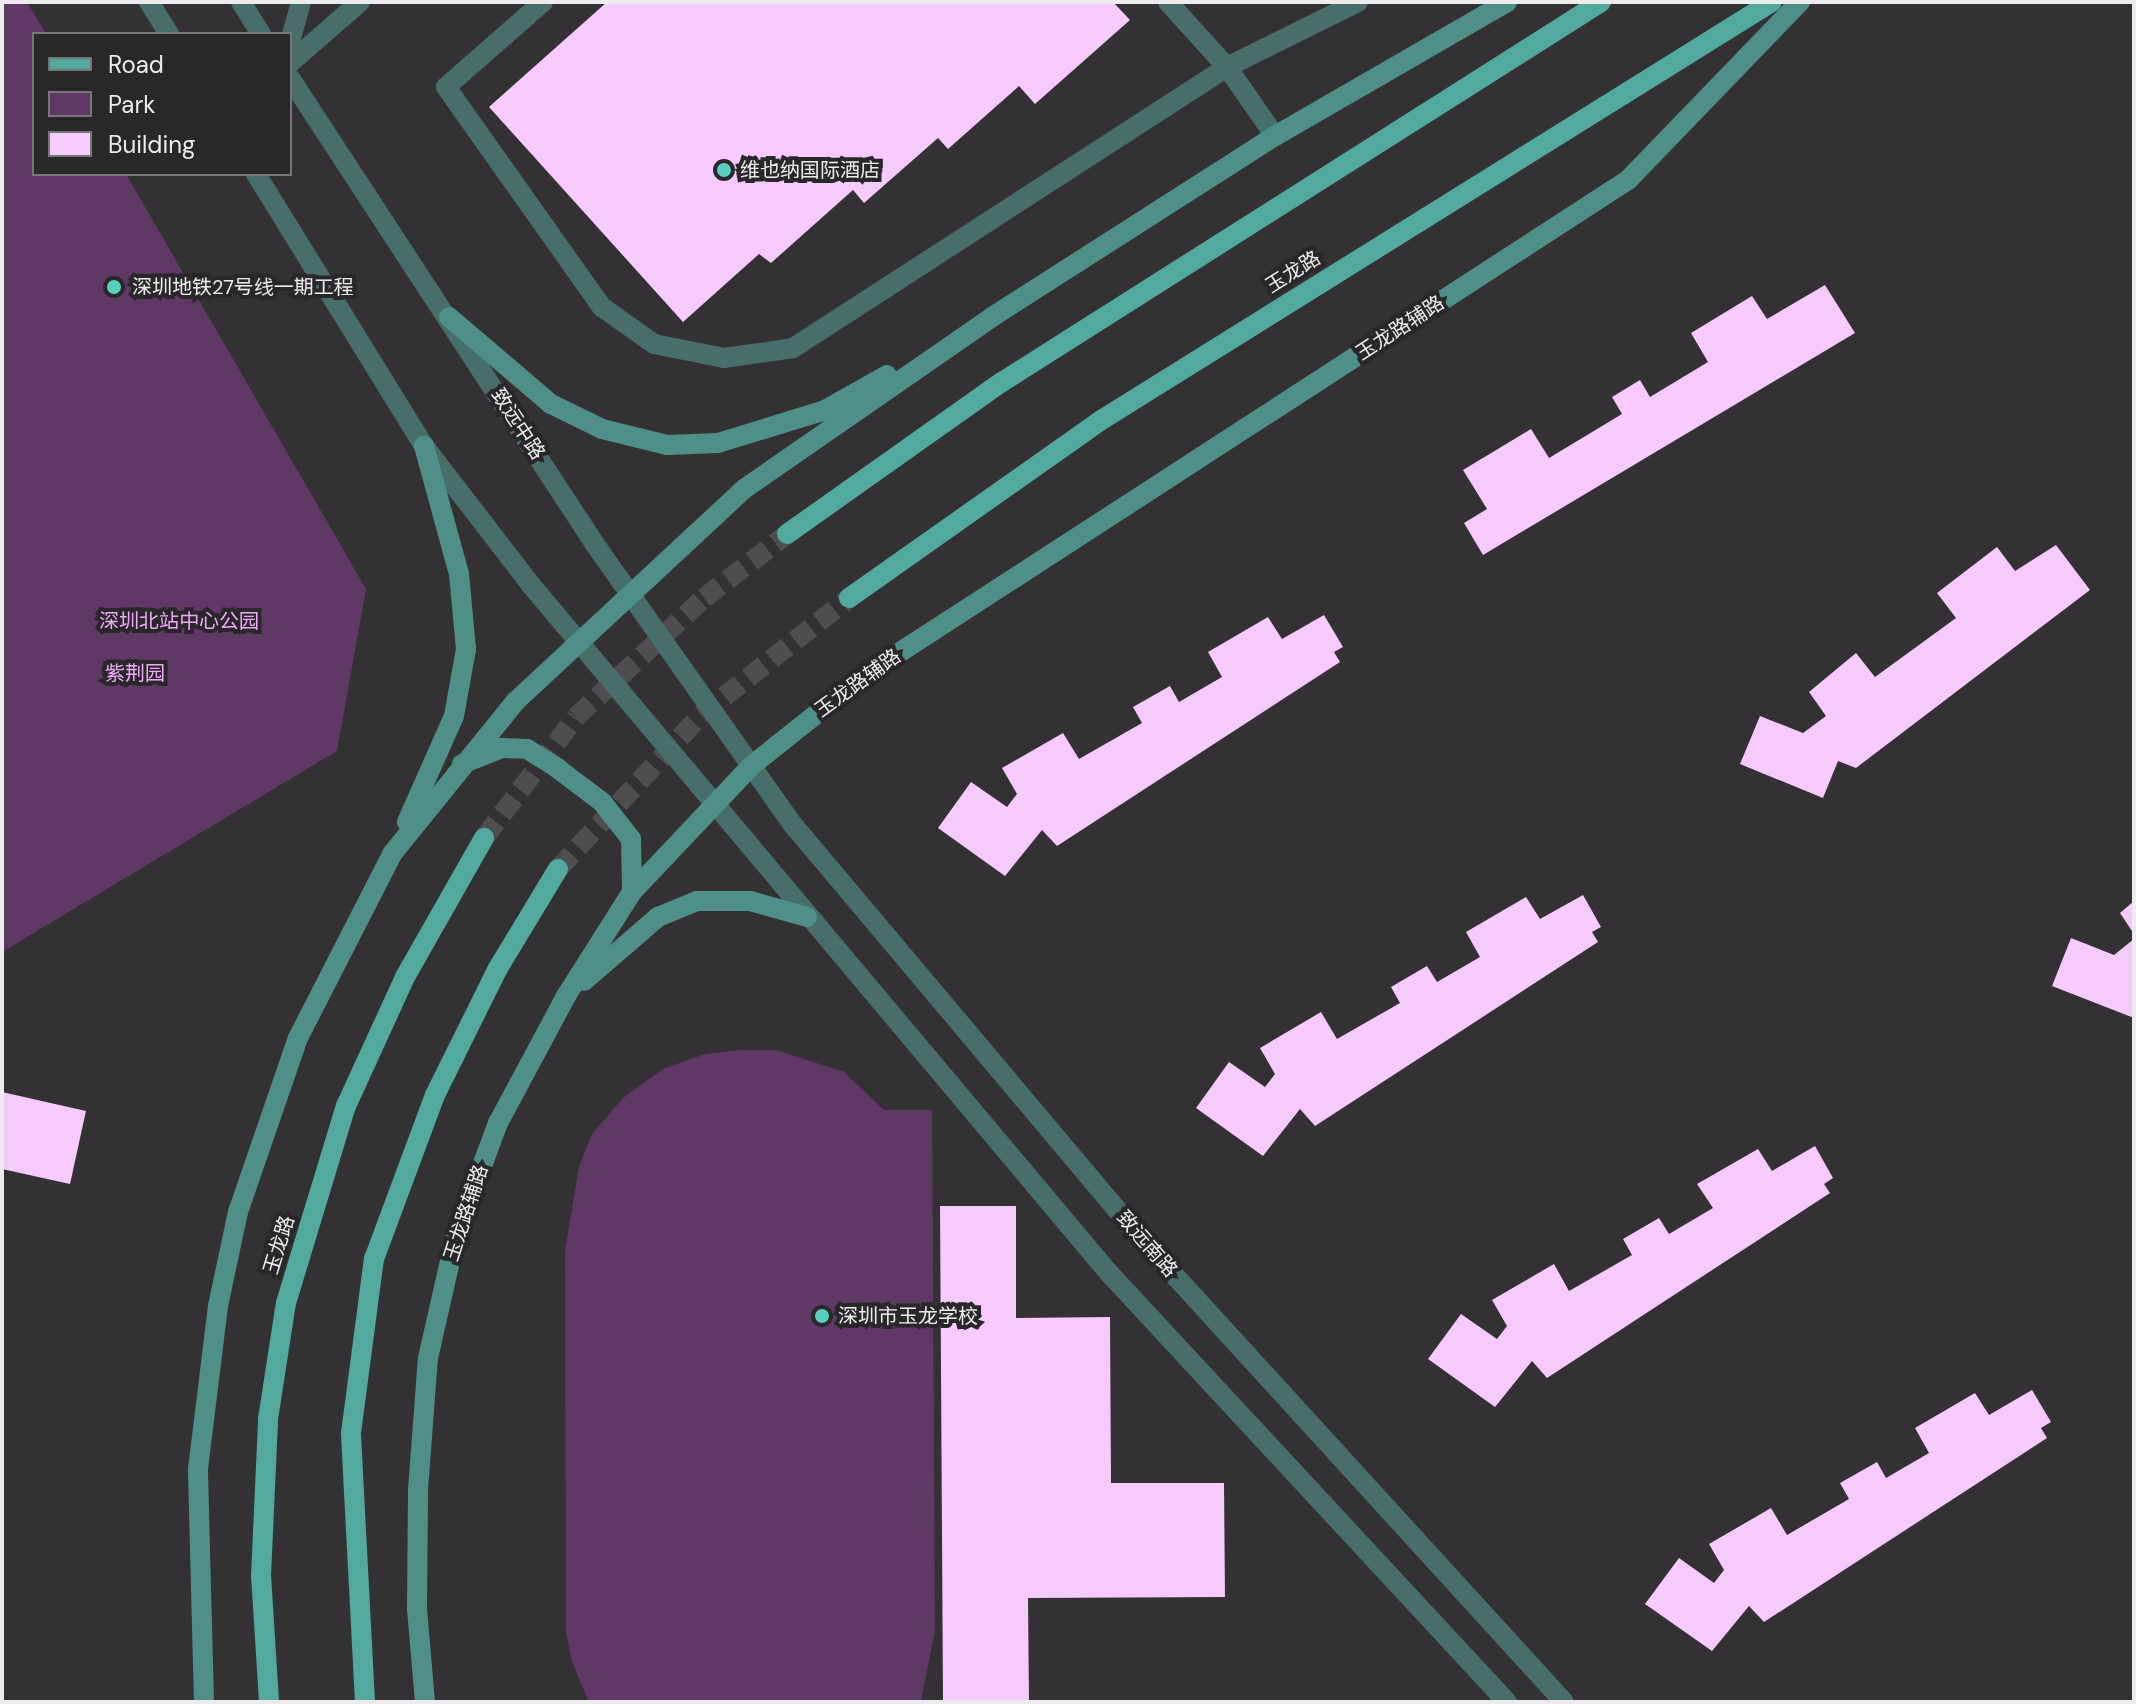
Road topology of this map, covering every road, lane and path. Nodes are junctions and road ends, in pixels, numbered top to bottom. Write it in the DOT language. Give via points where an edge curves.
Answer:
graph roads {
  1 [pos="149,2"];
  2 [pos="241,2"];
  3 [pos="301,2"];
  4 [pos="360,2"];
  5 [pos="543,2"];
  6 [pos="1168,2"];
  7 [pos="1358,2"];
  8 [pos="1507,2"];
  9 [pos="1601,2"];
  10 [pos="1772,2"];
  11 [pos="1800,2"];
  12 [pos="168,32"];
  13 [pos="260,32"];
  14 [pos="292,35"];
  15 [pos="292,61"];
  16 [pos="1227,67"];
  17 [pos="292,81"];
  18 [pos="1275,136"];
  19 [pos="257,176"];
  20 [pos="449,317"];
  21 [pos="992,317"];
  22 [pos="424,446"];
  23 [pos="787,534"];
  24 [pos="629,594"];
  25 [pos="849,598"];
  26 [pos="578,642"];
  27 [pos="462,764"];
  28 [pos="751,766"];
  29 [pos="713,804"];
  30 [pos="484,838"];
  31 [pos="392,854"];
  32 [pos="558,869"];
  33 [pos="632,892"];
  34 [pos="807,917"];
  35 [pos="566,996"];
  36 [pos="204,1702"];
  37 [pos="269,1702"];
  38 [pos="365,1702"];
  39 [pos="425,1702"];
  40 [pos="1507,1702"];
  41 [pos="1564,1702"];
  1 -- 12 [label="street"];
  2 -- 13 [label="street"];
  3 -- 14 [label="street"];
  4 -- 15 [label="street"];
  5 -- 16 [label="street" via="446,87 602,307 654,344 724,358 793,348"];
  6 -- 16 [label="street"];
  7 -- 16 [label="street"];
  8 -- 18 [label="main road"];
  9 -- 23 [label="main road" via="1002,382"];
  10 -- 25 [label="main road, 玉龙路" via="1103,419"];
  11 -- 28 [label="main road, 玉龙路辅路" via="1628,180 868,673"];
  16 -- 18 [label="street"];
  17 -- 20 [label="street, 致远中路"];
  18 -- 21 [label="main road"];
  19 -- 22 [label="street"];
  20 -- 21 [label="main road" via="551,404 602,429 667,445 718,443 825,410"];
  20 -- 24 [label="street, 致远中路"];
  21 -- 24 [label="main road" via="744,489"];
  22 -- 26 [label="street"];
  22 -- 31 [label="main road" via="459,574 466,649 454,716"];
  24 -- 26 [label="main road"];
  24 -- 28 [label="street, 致远中路"];
  26 -- 27 [label="main road" via="492,726"];
  26 -- 29 [label="street"];
  27 -- 31 [label="main road"];
  27 -- 33 [label="main road" via="502,748 527,749 591,793 631,839"];
  28 -- 29 [label="main road, 玉龙路辅路"];
  28 -- 41 [label="street, 致远南路" via="794,826 1145,1243"];
  29 -- 33 [label="main road, 玉龙路辅路"];
  29 -- 34 [label="street"];
  30 -- 37 [label="main road, 玉龙路" via="405,977 346,1106 286,1303 268,1419 261,1576"];
  31 -- 36 [label="main road" via="298,1038 238,1212 218,1306 198,1469"];
  32 -- 38 [label="main road" via="497,970 435,1095 374,1259 351,1433"];
  33 -- 35 [label="main road, 玉龙路辅路"];
  34 -- 35 [label="main road" via="750,901 697,901 658,917"];
  34 -- 40 [label="street" via="1109,1273"];
  35 -- 39 [label="main road, 玉龙路辅路" via="498,1123 455,1239 428,1358 417,1609"];
}
